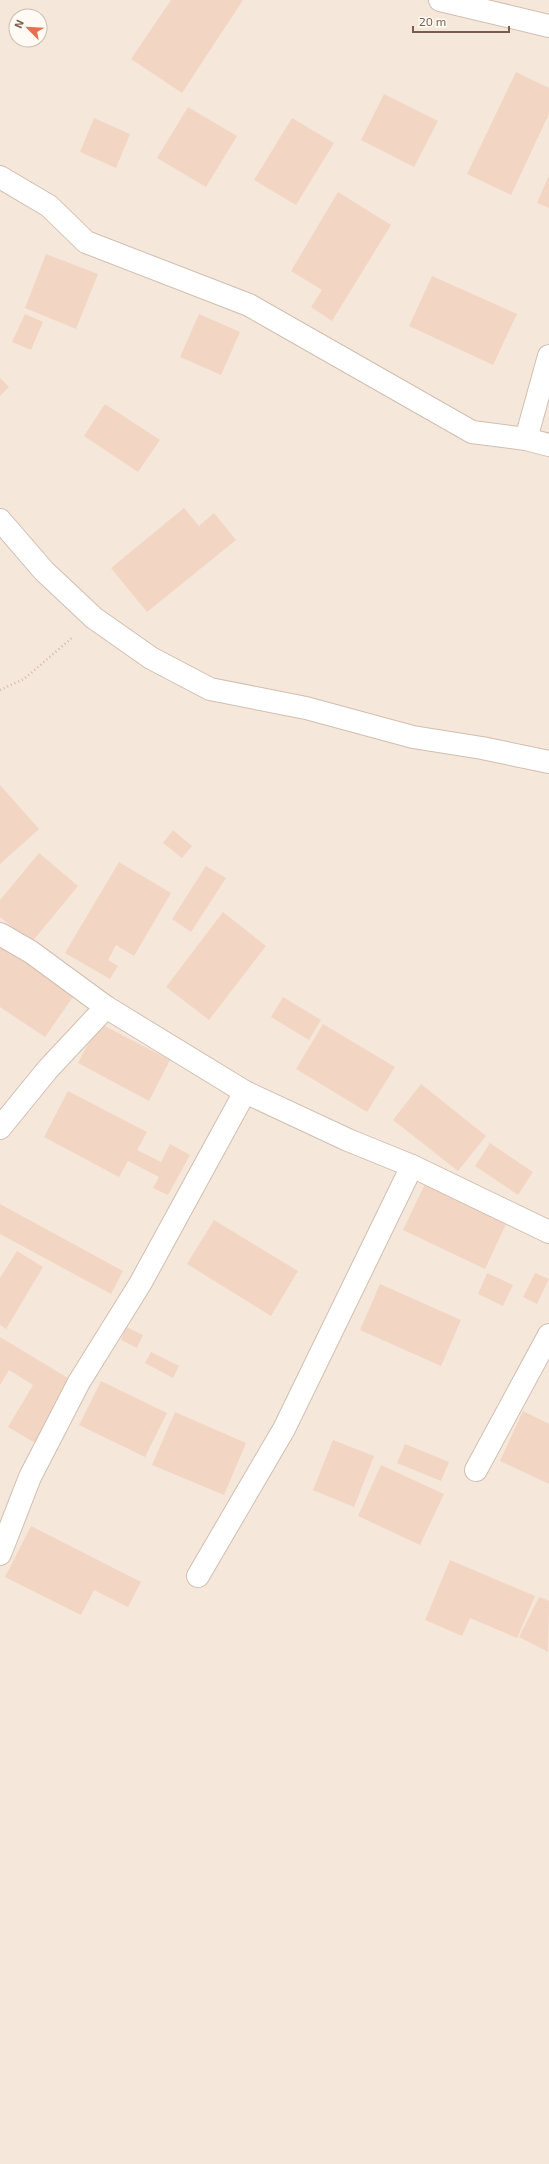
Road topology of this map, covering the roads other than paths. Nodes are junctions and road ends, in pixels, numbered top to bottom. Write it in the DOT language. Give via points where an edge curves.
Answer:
graph roads {
  1 [pos="440,0"];
  2 [pos="549,26"];
  3 [pos="0,177"];
  4 [pos="549,356"];
  5 [pos="526,439"];
  6 [pos="549,445"];
  7 [pos="0,520"];
  8 [pos="549,762"];
  9 [pos="0,934"];
  10 [pos="106,1007"];
  11 [pos="245,1092"];
  12 [pos="0,1128"];
  13 [pos="412,1166"];
  14 [pos="549,1232"];
  15 [pos="549,1334"];
  16 [pos="476,1470"];
  17 [pos="0,1554"];
  18 [pos="198,1576"];
  1 -- 2 [label="street"];
  3 -- 5 [label="street" via="49,206 86,242 249,305 472,432"];
  4 -- 5 [label="street"];
  5 -- 6 [label="street"];
  7 -- 8 [label="street" via="44,571 94,618 151,658 210,688 306,708 413,737"];
  9 -- 10 [label="street" via="31,952"];
  10 -- 11 [label="street"];
  10 -- 12 [label="street" via="48,1069"];
  11 -- 13 [label="street" via="348,1140"];
  11 -- 17 [label="street" via="140,1284 79,1382 30,1477"];
  13 -- 14 [label="street"];
  13 -- 18 [label="street" via="284,1429"];
  15 -- 16 [label="street"];
}
